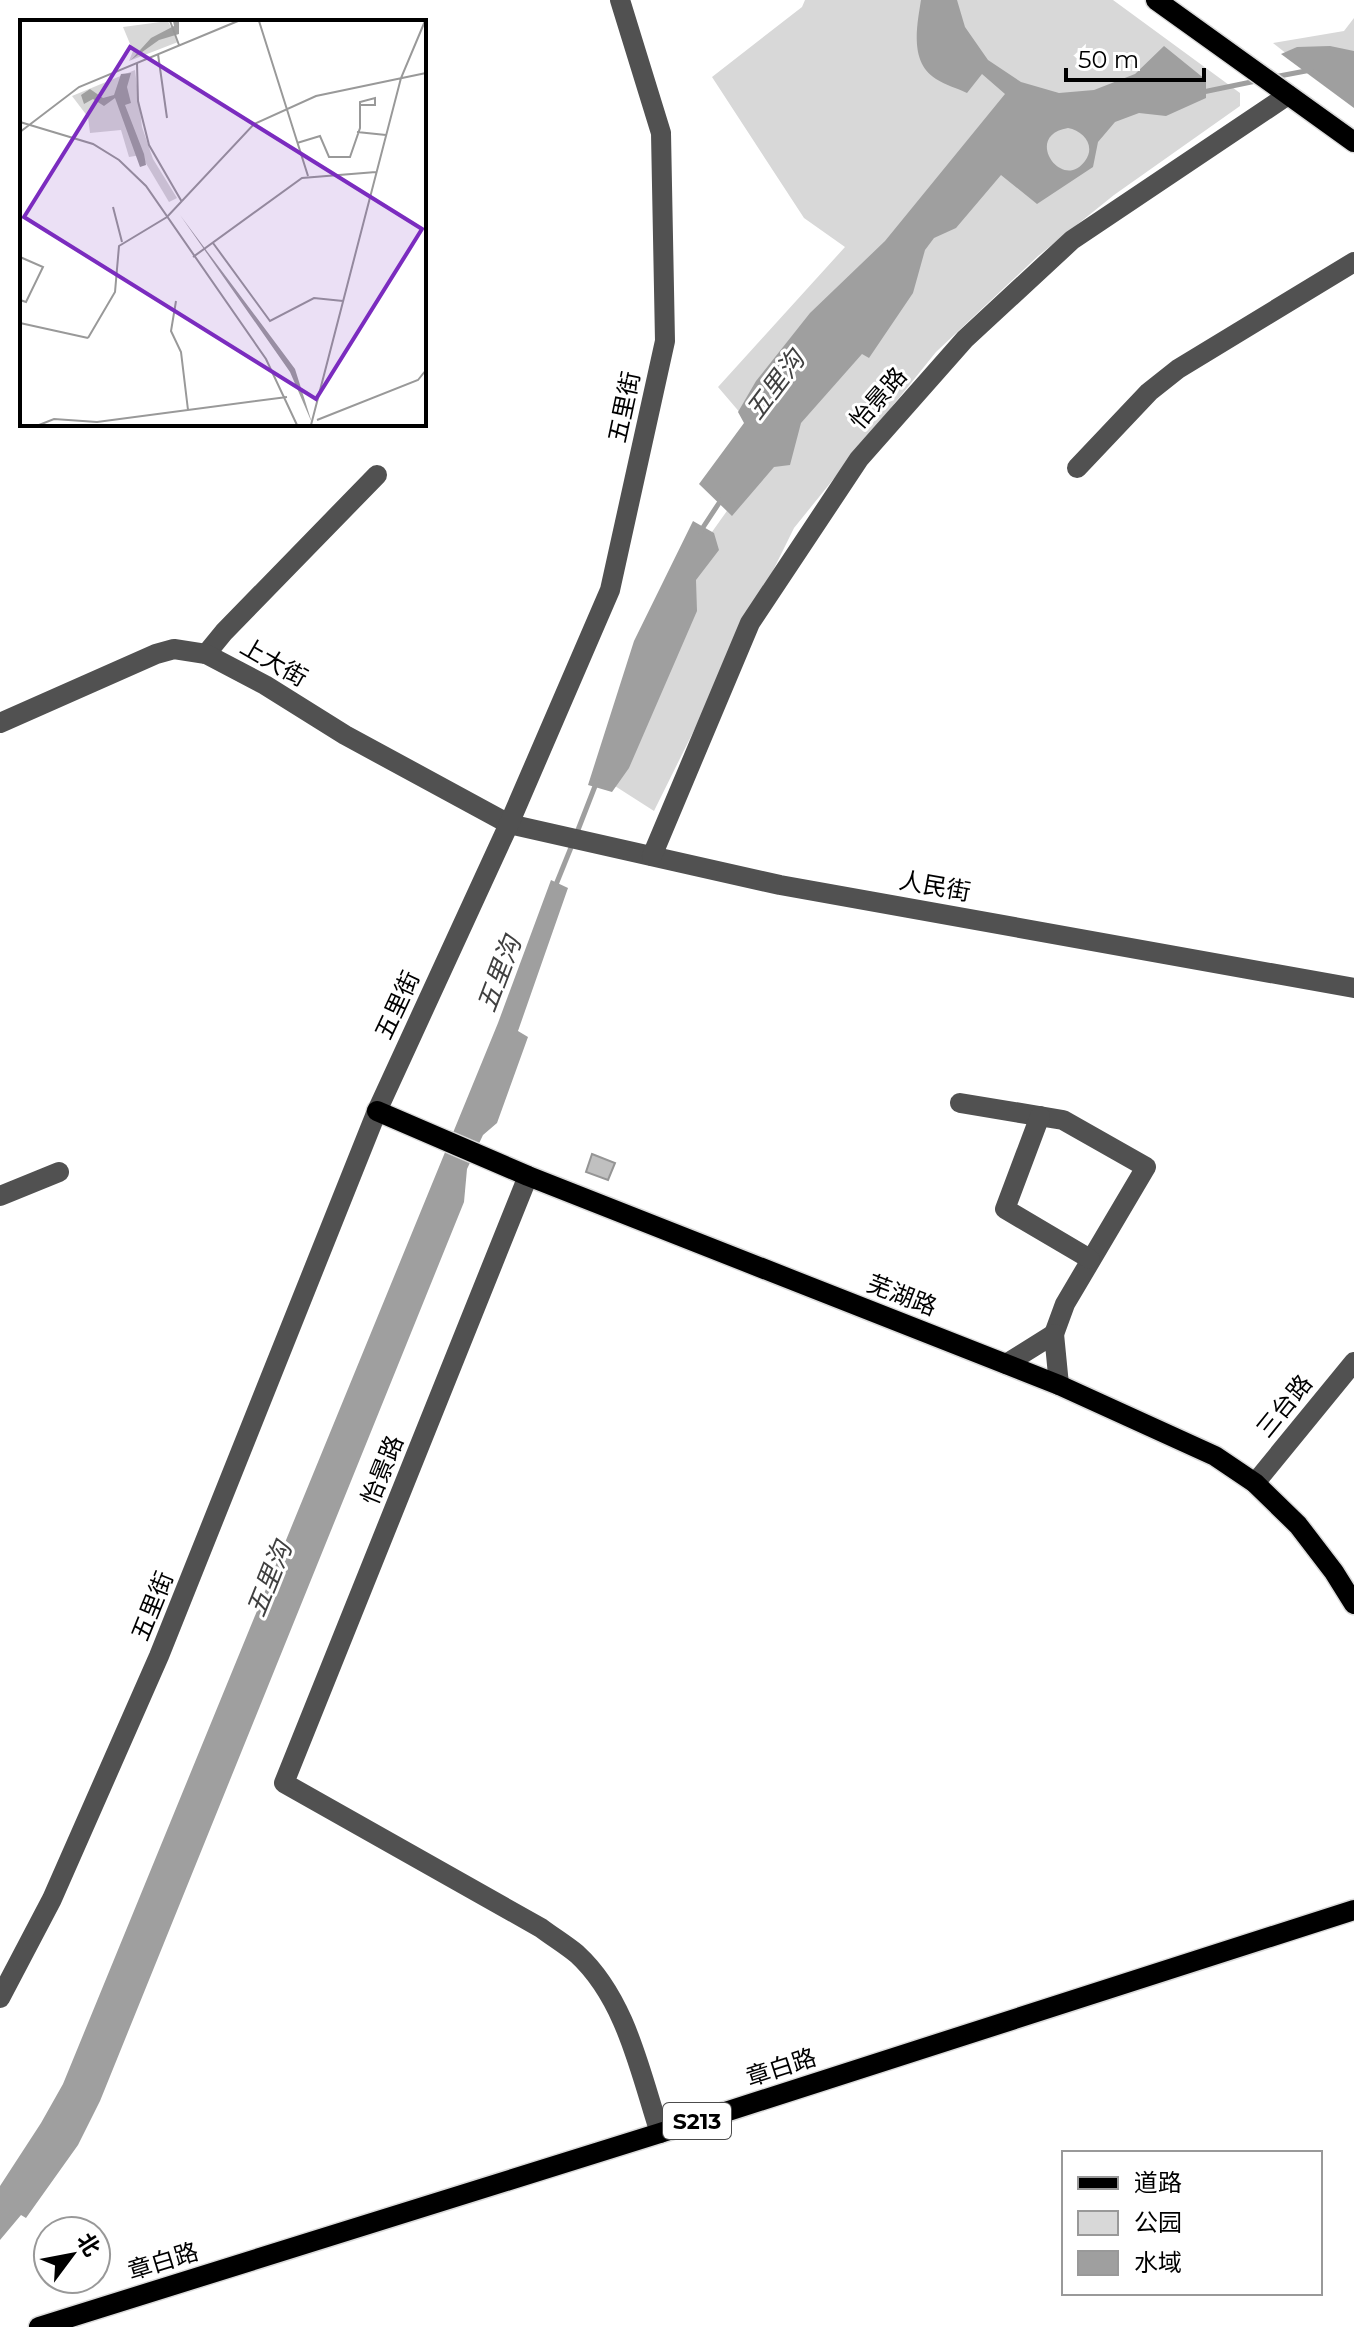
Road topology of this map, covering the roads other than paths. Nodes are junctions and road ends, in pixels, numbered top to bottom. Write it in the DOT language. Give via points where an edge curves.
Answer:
graph roads {
  1 [pos="620,0"];
  2 [pos="1156,0"];
  3 [pos="1288,95"];
  4 [pos="1354,142"];
  5 [pos="1354,262"];
  6 [pos="1077,468"];
  7 [pos="377,475"];
  8 [pos="206,654"];
  9 [pos="0,723"];
  10 [pos="509,824"];
  11 [pos="652,856"];
  12 [pos="1354,988"];
  13 [pos="960,1103"];
  14 [pos="377,1111"];
  15 [pos="1040,1116"];
  16 [pos="59,1172"];
  17 [pos="528,1176"];
  18 [pos="0,1196"];
  19 [pos="1090,1259"];
  20 [pos="1054,1334"];
  21 [pos="1354,1362"];
  22 [pos="1006,1364"];
  23 [pos="1059,1385"];
  24 [pos="1255,1483"];
  25 [pos="1354,1604"];
  26 [pos="1354,1910"];
  27 [pos="0,1998"];
  28 [pos="660,2133"];
  29 [pos="39,2327"];
  1 -- 10 [label="street, 五里街" via="661,133 665,341 610,590"];
  2 -- 3 [label="main road"];
  3 -- 4 [label="main road"];
  3 -- 11 [label="street, 怡景路" via="1072,240 965,339 859,459 750,623"];
  5 -- 6 [label="street" via="1178,369"];
  7 -- 8 [label="street"];
  8 -- 9 [label="street, 上大街" via="174,649 156,654"];
  8 -- 10 [label="street, 上大街"];
  10 -- 11 [label="street, 人民街"];
  10 -- 14 [label="street, 五里街"];
  11 -- 12 [label="street, 人民街" via="780,885"];
  13 -- 15 [label="street"];
  14 -- 17 [label="main road, 芜湖路"];
  14 -- 27 [label="street, 五里街" via="159,1656 52,1899"];
  15 -- 19 [label="street" via="1005,1209"];
  15 -- 19 [label="street" via="1063,1120 1146,1167"];
  16 -- 18 [label="street"];
  17 -- 22 [label="main road, 芜湖路"];
  17 -- 28 [label="street, 怡景路" via="284,1783 541,1928 577,1954 620,2015"];
  19 -- 20 [label="street"];
  20 -- 22 [label="street"];
  20 -- 23 [label="street"];
  21 -- 24 [label="street, 三台路"];
  22 -- 23 [label="main road, 芜湖路"];
  23 -- 24 [label="main road, 芜湖路" via="1215,1456"];
  24 -- 25 [label="main road, 芜湖路" via="1298,1525"];
  26 -- 28 [label="main road, 章白路 / S213"];
  28 -- 29 [label="main road, 章白路 / S213"];
}
